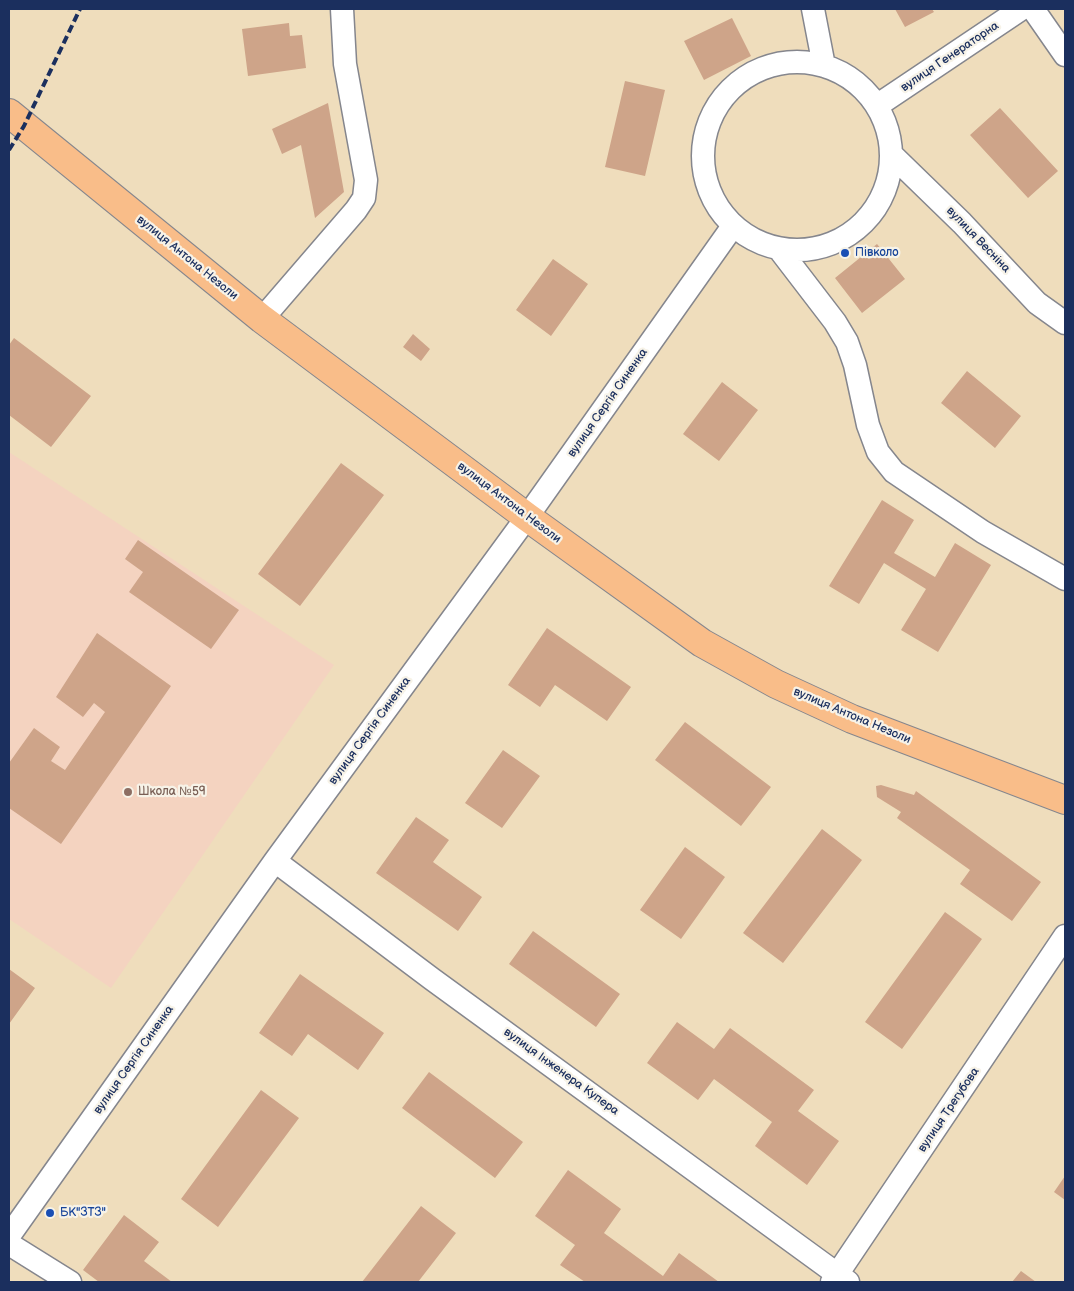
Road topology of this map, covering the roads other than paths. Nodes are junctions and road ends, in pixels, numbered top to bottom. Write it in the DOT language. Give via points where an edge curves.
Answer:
graph roads {
  1 [pos="342,9"];
  2 [pos="813,9"];
  3 [pos="1021,9"];
  4 [pos="1033,9"];
  5 [pos="1065,55"];
  6 [pos="824,66"];
  7 [pos="878,105"];
  8 [pos="9,113"];
  9 [pos="892,155"];
  10 [pos="733,226"];
  11 [pos="778,249"];
  12 [pos="262,319"];
  13 [pos="1065,323"];
  14 [pos="528,517"];
  15 [pos="1065,579"];
  16 [pos="1065,800"];
  17 [pos="275,861"];
  18 [pos="1065,936"];
  19 [pos="9,1236"];
  20 [pos="9,1244"];
  21 [pos="839,1280"];
  22 [pos="70,1282"];
  1 -- 12 [label="street" via="345,64 366,180 364,198"];
  2 -- 6 [label="street"];
  3 -- 7 [label="street, вулиця Генераторна"];
  4 -- 5 [label="street"];
  6 -- 7 [label="street" via="838,69 860,84"];
  6 -- 10 [label="street" via="781,62 753,71 728,90 711,115 703,144 704,174 714,202"];
  7 -- 9 [label="street" via="888,129"];
  8 -- 12 [label="main road, вулиця Антона Незоли"];
  9 -- 11 [label="street" via="888,183 876,208 858,229 833,243 806,250"];
  9 -- 13 [label="street, вулиця Весніна" via="962,222 1037,303"];
  10 -- 11 [label="street" via="754,240"];
  10 -- 14 [label="street, вулиця Сергія Синенка"];
  11 -- 15 [label="street" via="847,342 868,425 878,452 894,472 983,532"];
  12 -- 14 [label="main road, вулиця Антона Незоли"];
  14 -- 16 [label="main road, вулиця Антона Незоли" via="702,643 776,684 852,719"];
  14 -- 17 [label="street, вулиця Сергія Синенка"];
  17 -- 19 [label="street, вулиця Сергія Синенка"];
  17 -- 21 [label="street, вулиця Інженера Купера"];
  18 -- 21 [label="street, вулиця Трегубова"];
  20 -- 22 [label="street"];
}
